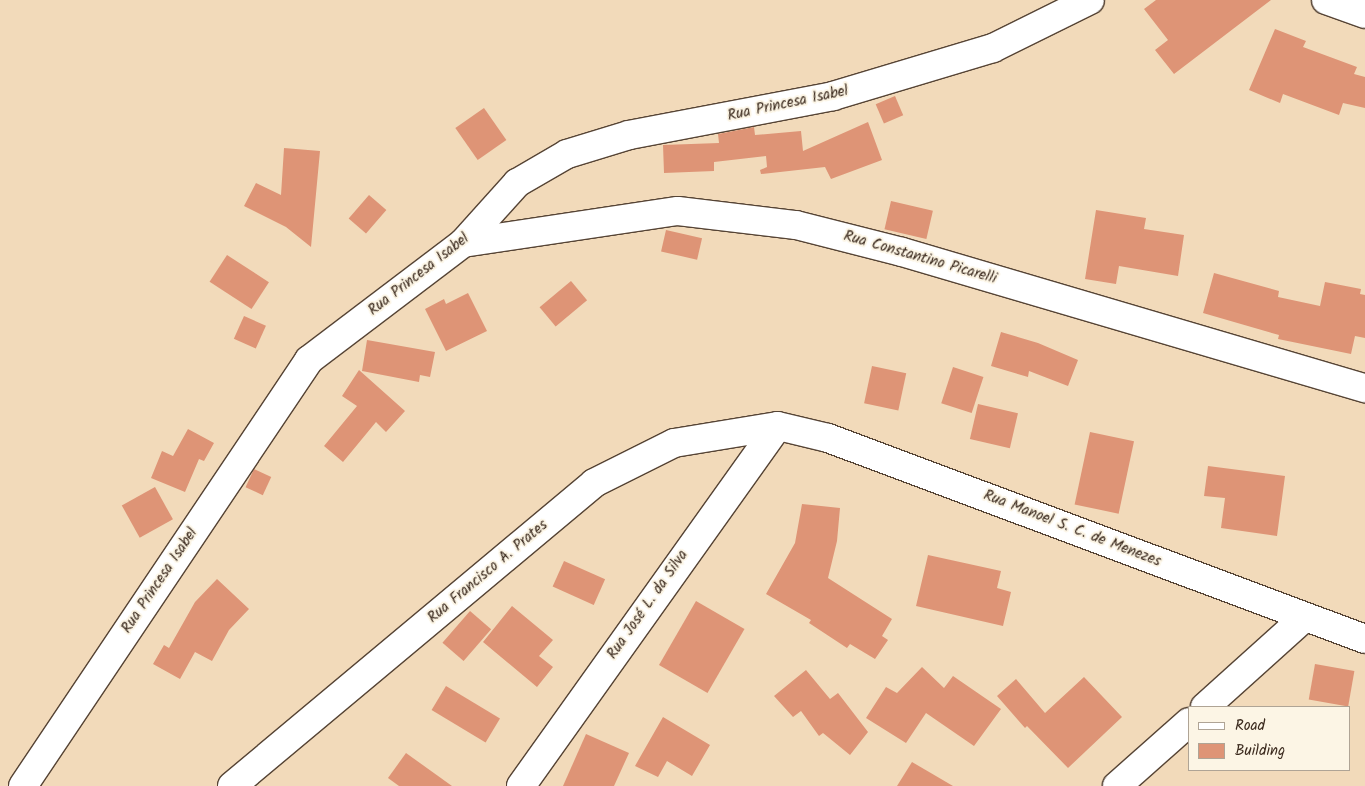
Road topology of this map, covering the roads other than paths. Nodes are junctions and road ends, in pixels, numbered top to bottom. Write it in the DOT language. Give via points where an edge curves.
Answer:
graph roads {
  1 [pos="1090,0"];
  2 [pos="1326,0"];
  3 [pos="1365,14"];
  4 [pos="463,243"];
  5 [pos="1365,388"];
  6 [pos="778,426"];
  7 [pos="1304,618"];
  8 [pos="1365,639"];
  9 [pos="1206,706"];
  10 [pos="1188,723"];
  11 [pos="23,786"];
  12 [pos="232,786"];
  13 [pos="521,786"];
  14 [pos="1117,786"];
  1 -- 4 [label="street, Rua Princesa Isabel" via="993,48 833,96 629,135 567,154 517,183"];
  2 -- 3 [label="street"];
  4 -- 5 [label="street, Rua Constantino Picarelli" via="678,211 796,225 902,252"];
  4 -- 11 [label="street, Rua Princesa Isabel" via="309,360"];
  6 -- 7 [label="street, Rua Manoel S. C. de Menezes" via="828,438 980,493"];
  6 -- 12 [label="street, Rua Francisco A. Prates" via="674,443 594,483"];
  6 -- 13 [label="street, Rua José L. da Silva"];
  7 -- 8 [label="street, Rua Manoel S. C. de Menezes"];
  7 -- 9 [label="street"];
  10 -- 14 [label="street"];
}
